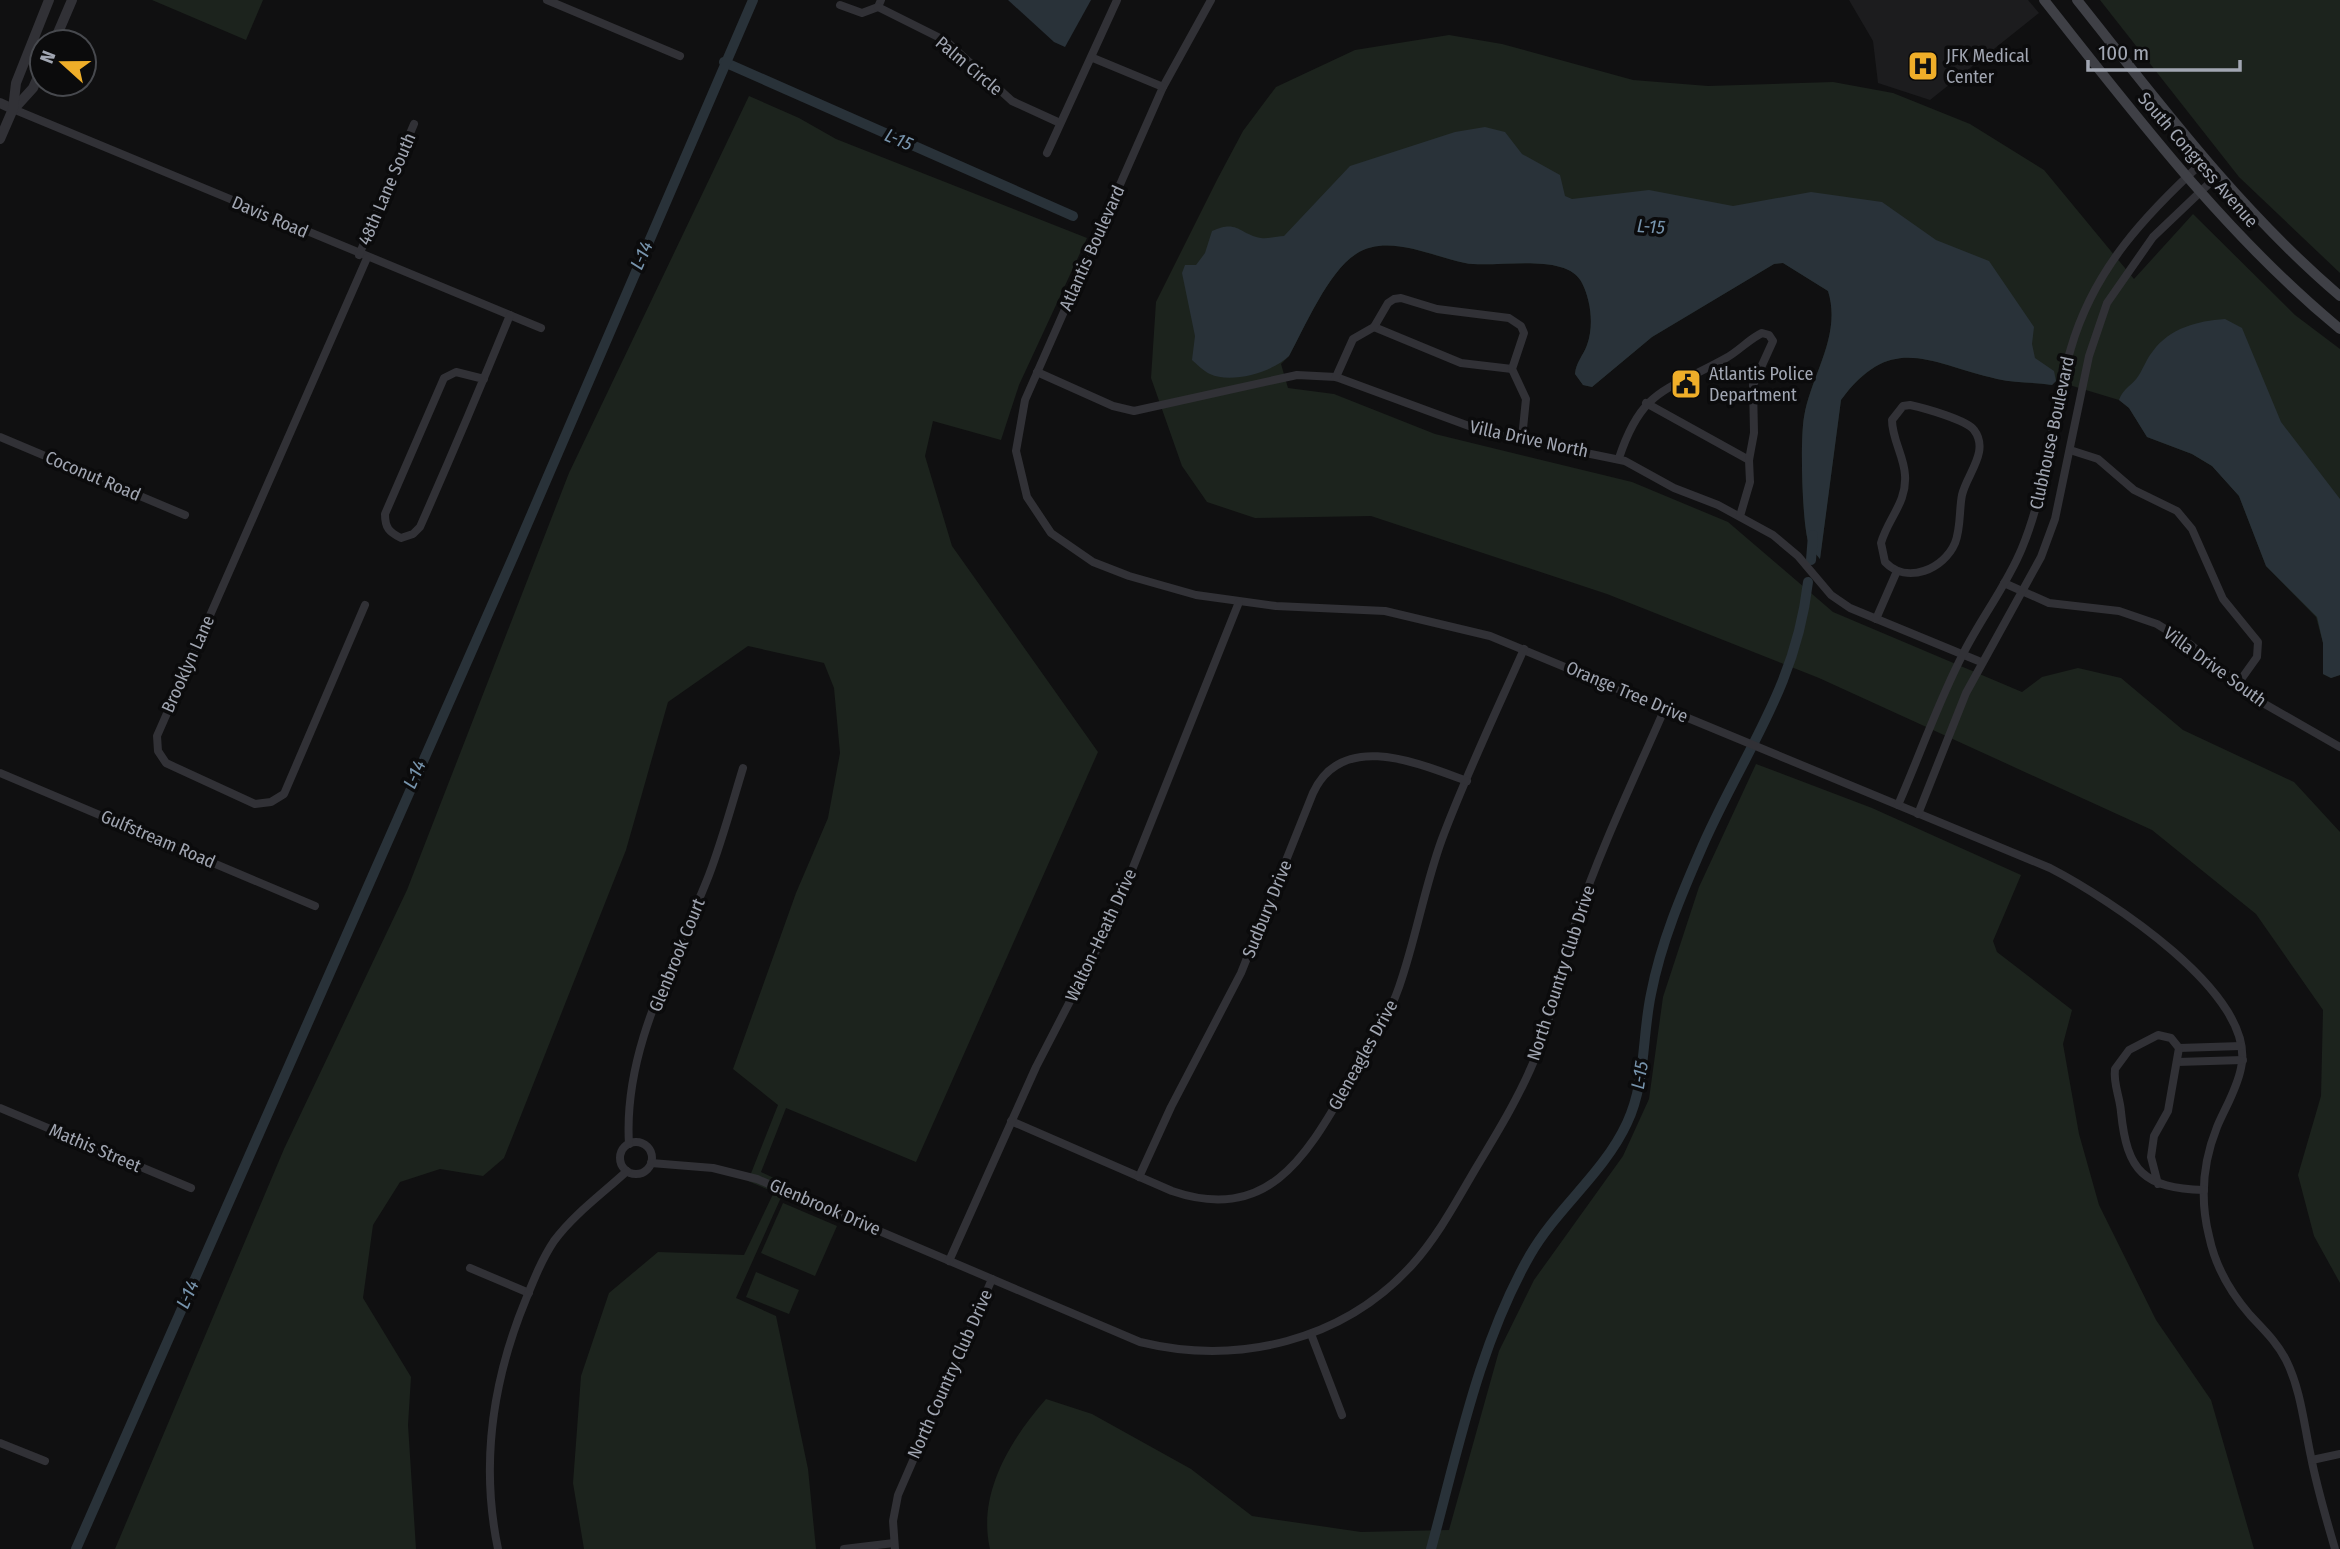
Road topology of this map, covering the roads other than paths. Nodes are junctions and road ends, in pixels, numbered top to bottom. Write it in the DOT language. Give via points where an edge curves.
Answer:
graph roads {
  1 [pos="49,0"];
  2 [pos="72,0"];
  3 [pos="547,0"];
  4 [pos="1116,0"];
  5 [pos="1211,0"];
  6 [pos="2044,0"];
  7 [pos="2077,2"];
  8 [pos="880,4"];
  9 [pos="840,5"];
  10 [pos="60,28"];
  11 [pos="680,56"];
  12 [pos="1093,58"];
  13 [pos="1163,87"];
  14 [pos="28,93"];
  15 [pos="0,103"];
  16 [pos="13,109"];
  17 [pos="1060,123"];
  18 [pos="414,124"];
  19 [pos="0,139"];
  20 [pos="1047,153"];
  21 [pos="2204,161"];
  22 [pos="2217,176"];
  23 [pos="2187,177"];
  24 [pos="2199,192"];
  25 [pos="363,256"];
  26 [pos="2340,296"];
  27 [pos="510,316"];
  28 [pos="1374,327"];
  29 [pos="541,328"];
  30 [pos="2340,329"];
  31 [pos="1512,369"];
  32 [pos="1037,372"];
  33 [pos="1336,377"];
  34 [pos="484,379"];
  35 [pos="1646,403"];
  36 [pos="0,437"];
  37 [pos="1522,438"];
  38 [pos="2070,450"];
  39 [pos="1619,458"];
  40 [pos="1749,460"];
  41 [pos="1031,505"];
  42 [pos="185,515"];
  43 [pos="1740,516"];
  44 [pos="1896,571"];
  45 [pos="2004,583"];
  46 [pos="2023,592"];
  47 [pos="1239,602"];
  48 [pos="365,605"];
  49 [pos="1876,619"];
  50 [pos="1524,649"];
  51 [pos="1963,655"];
  52 [pos="1981,662"];
  53 [pos="2236,685"];
  54 [pos="1665,708"];
  55 [pos="2340,747"];
  56 [pos="743,768"];
  57 [pos="0,773"];
  58 [pos="1467,781"];
  59 [pos="1898,805"];
  60 [pos="1918,814"];
  61 [pos="315,906"];
  62 [pos="2241,1046"];
  63 [pos="2179,1048"];
  64 [pos="2243,1060"];
  65 [pos="2177,1062"];
  66 [pos="0,1108"];
  67 [pos="1011,1121"];
  68 [pos="629,1144"];
  69 [pos="651,1163"];
  70 [pos="626,1171"];
  71 [pos="1139,1177"];
  72 [pos="2158,1184"];
  73 [pos="191,1188"];
  74 [pos="2204,1190"];
  75 [pos="949,1261"];
  76 [pos="470,1268"];
  77 [pos="992,1279"];
  78 [pos="529,1293"];
  79 [pos="1311,1334"];
  80 [pos="1342,1415"];
  81 [pos="0,1443"];
  82 [pos="2340,1454"];
  83 [pos="2312,1460"];
  84 [pos="45,1461"];
  85 [pos="894,1546"];
  86 [pos="498,1549"];
  87 [pos="844,1549"];
  88 [pos="2335,1549"];
  1 -- 16 [label="street" via="16,83"];
  2 -- 10 [label="street"];
  3 -- 11 [label="street"];
  4 -- 12 [label="street"];
  5 -- 13 [label="street, Atlantis Boulevard"];
  6 -- 23 [label="main road, South Congress Avenue"];
  7 -- 21 [label="main road, South Congress Avenue"];
  8 -- 9 [label="street, Palm Circle" via="862,13"];
  8 -- 17 [label="street, Palm Circle" via="946,41 1012,101"];
  12 -- 13 [label="street"];
  12 -- 17 [label="street"];
  13 -- 32 [label="street, Atlantis Boulevard"];
  14 -- 16 [label="street"];
  15 -- 16 [label="street, Davis Road"];
  16 -- 19 [label="street"];
  16 -- 25 [label="street, Davis Road"];
  17 -- 20 [label="street"];
  18 -- 25 [label="street, 48th Lane South"];
  21 -- 22 [label="main road, South Congress Avenue"];
  21 -- 23 [label="street, Clubhouse Boulevard"];
  22 -- 24 [label="street, Clubhouse Boulevard"];
  22 -- 26 [label="main road, South Congress Avenue"];
  23 -- 24 [label="main road, South Congress Avenue"];
  23 -- 45 [label="street, Clubhouse Boulevard" via="2126,240 2093,292 2071,349 2037,509"];
  24 -- 30 [label="main road, South Congress Avenue" via="2270,267"];
  24 -- 38 [label="street, Clubhouse Boulevard" via="2153,237 2107,303 2089,356"];
  25 -- 27 [label="street, Davis Road"];
  25 -- 48 [label="street, Brooklyn Lane" via="157,736 162,758 255,804 278,799"];
  27 -- 29 [label="street, Davis Road"];
  27 -- 34 [label="street"];
  28 -- 31 [label="street" via="1461,363"];
  28 -- 31 [label="street" via="1388,303 1401,298 1437,309 1509,317 1524,333"];
  28 -- 33 [label="street" via="1353,339"];
  31 -- 37 [label="street" via="1526,399"];
  32 -- 33 [label="street, Villa Drive North" via="1135,411 1297,375"];
  32 -- 41 [label="street, Atlantis Boulevard" via="1017,434 1017,464"];
  33 -- 37 [label="street, Villa Drive North" via="1444,419"];
  34 -- 34 [label="street" via="420,527 401,538 390,533 385,514 444,378 456,372"];
  35 -- 39 [label="street" via="1630,424"];
  35 -- 40 [label="street"];
  35 -- 40 [label="street" via="1730,356 1755,336 1769,335 1772,348 1754,385"];
  36 -- 42 [label="street, Coconut Road"];
  37 -- 39 [label="street, Villa Drive North"];
  38 -- 46 [label="street, Clubhouse Boulevard" via="2055,519"];
  38 -- 53 [label="street" via="2098,458 2134,490 2170,506 2188,522 2223,599 2258,642 2257,657"];
  39 -- 43 [label="street, Villa Drive North"];
  40 -- 43 [label="street" via="1750,482"];
  41 -- 47 [label="street, Orange Tree Drive" via="1063,544 1093,562 1163,587"];
  43 -- 49 [label="street, Villa Drive North" via="1787,544 1831,595"];
  44 -- 44 [label="street" via="1927,570 1951,549 1963,493 1980,453 1979,438 1965,422 1910,405 1903,406 1892,420 1905,481 1899,509 1881,543 1885,562"];
  44 -- 49 [label="street"];
  45 -- 46 [label="street, Villa Drive South"];
  45 -- 51 [label="street, Clubhouse Boulevard"];
  46 -- 52 [label="street, Clubhouse Boulevard"];
  46 -- 53 [label="street, Villa Drive South" via="2049,603 2119,611 2150,621 2191,645"];
  47 -- 50 [label="street, Orange Tree Drive" via="1385,611 1456,626"];
  47 -- 67 [label="street, Walton-Heath Drive" via="1112,920"];
  49 -- 51 [label="street, Villa Drive North"];
  50 -- 54 [label="street, Orange Tree Drive"];
  50 -- 58 [label="street, Gleneagles Drive"];
  51 -- 52 [label="street, Villa Drive North"];
  51 -- 59 [label="street, Clubhouse Boulevard"];
  52 -- 60 [label="street, Clubhouse Boulevard"];
  53 -- 55 [label="street, Villa Drive South"];
  54 -- 59 [label="street, Orange Tree Drive"];
  54 -- 79 [label="street, North Country Club Drive" via="1588,887 1549,1021 1507,1117 1441,1228 1412,1265 1364,1306"];
  56 -- 68 [label="street, Glenbrook Court" via="710,873 639,1047 628,1098"];
  57 -- 61 [label="street, Gulfstream Road"];
  58 -- 71 [label="street, Gleneagles Drive" via="1430,876 1407,963 1386,1017 1300,1161 1267,1186 1221,1199 1180,1194"];
  58 -- 71 [label="street, Sudbury Drive" via="1371,755 1349,758 1325,775 1313,793 1241,973"];
  59 -- 60 [label="street, Orange Tree Drive"];
  60 -- 62 [label="street, Orange Tree Drive" via="2079,883 2141,925 2196,975 2231,1018"];
  62 -- 63 [label="street"];
  62 -- 64 [label="street, Orange Tree Drive"];
  63 -- 65 [label="street"];
  63 -- 72 [label="street" via="2171,1038 2158,1035 2129,1050 2115,1069 2127,1150 2140,1170"];
  64 -- 65 [label="street"];
  64 -- 74 [label="street" via="2211,1144"];
  65 -- 72 [label="street" via="2168,1111 2154,1136 2151,1157"];
  66 -- 73 [label="street, Mathis Street"];
  67 -- 71 [label="street, Gleneagles Drive"];
  67 -- 75 [label="street, Walton-Heath Drive"];
  68 -- 69 [label="street" via="648,1147"];
  68 -- 70 [label="street" via="620,1156"];
  69 -- 70 [label="street, Glenbrook Drive" via="642,1173"];
  69 -- 75 [label="street, Glenbrook Drive" via="713,1168 757,1179"];
  70 -- 78 [label="street, Glenbrook Drive" via="566,1225"];
  72 -- 74 [label="street"];
  74 -- 83 [label="street" via="2208,1235 2218,1265 2241,1304 2286,1358 2298,1390"];
  75 -- 77 [label="street, Glenbrook Drive"];
  76 -- 78 [label="street"];
  77 -- 79 [label="street, North Country Club Drive" via="1113,1333 1158,1347 1234,1352"];
  77 -- 85 [label="street, North Country Club Drive" via="904,1479 893,1521"];
  78 -- 86 [label="street, Glenbrook Drive" via="501,1372 491,1432 490,1493"];
  79 -- 80 [label="street"];
  81 -- 84 [label="street"];
  82 -- 83 [label="street"];
  83 -- 88 [label="street"];
  85 -- 87 [label="street"];
}
